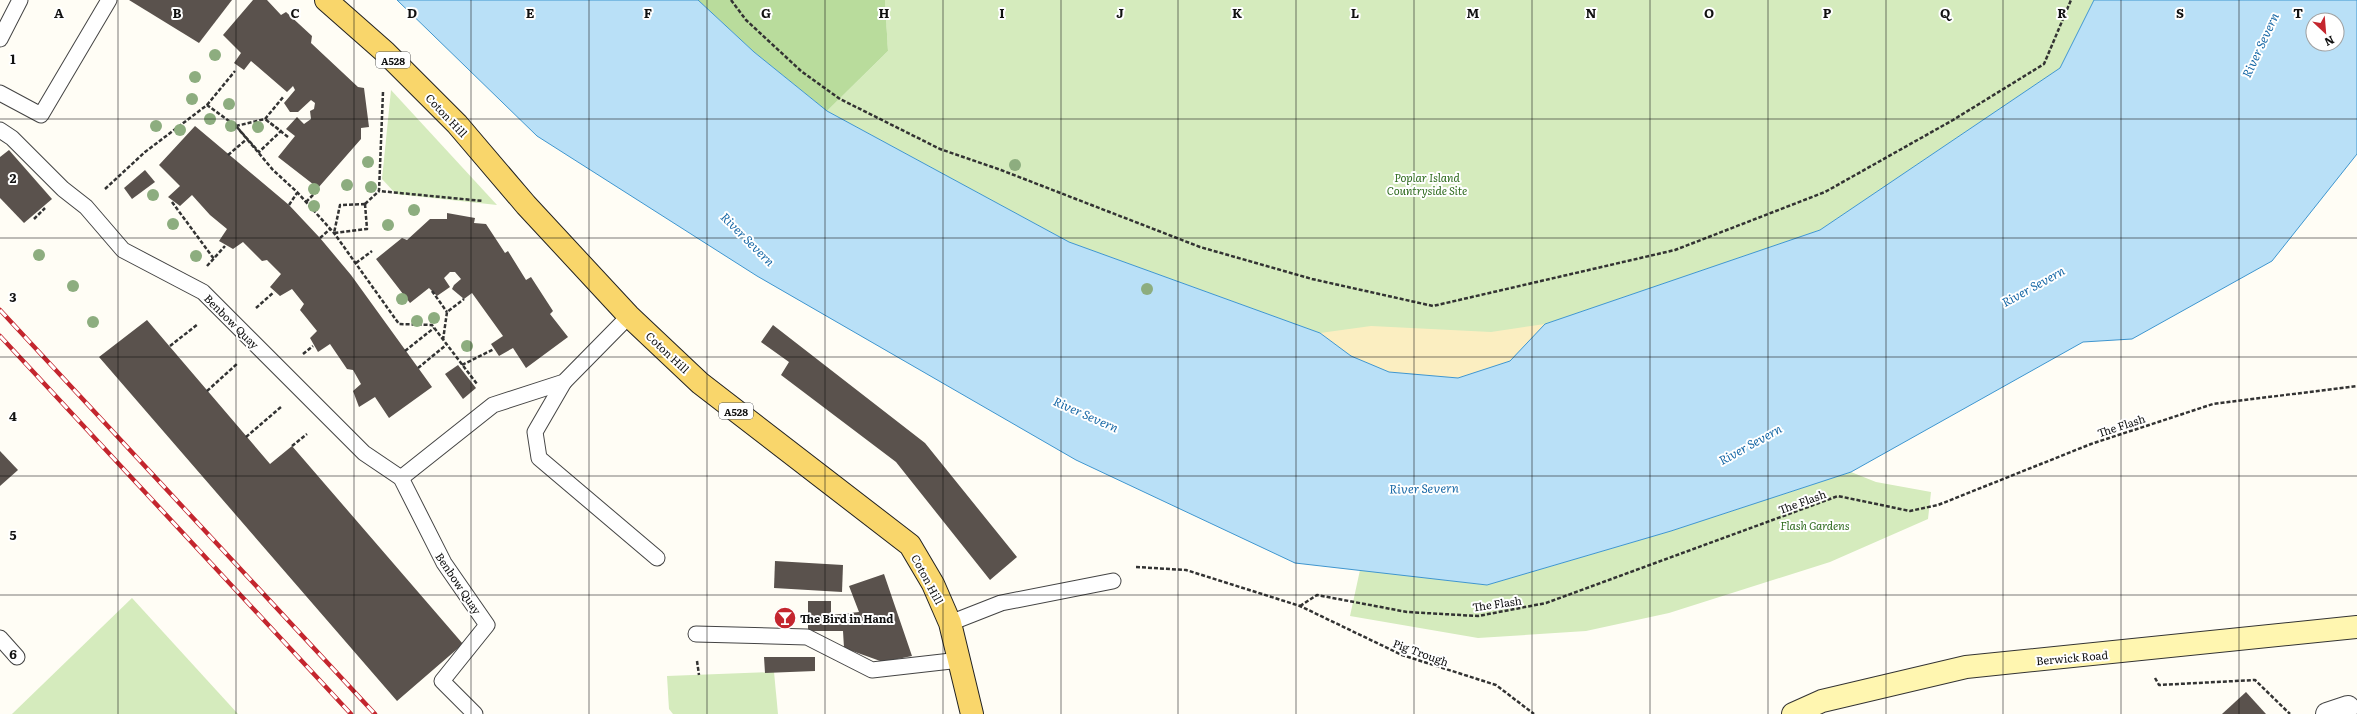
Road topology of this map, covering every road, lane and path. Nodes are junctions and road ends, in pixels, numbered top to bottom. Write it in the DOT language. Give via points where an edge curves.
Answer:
graph roads {
  1 [pos="20,0"];
  2 [pos="109,0"];
  3 [pos="326,0"];
  4 [pos="731,0"];
  5 [pos="2071,0"];
  6 [pos="0,40"];
  7 [pos="385,52"];
  8 [pos="235,70"];
  9 [pos="0,93"];
  10 [pos="284,96"];
  11 [pos="207,105"];
  12 [pos="265,119"];
  13 [pos="236,126"];
  14 [pos="0,130"];
  15 [pos="288,137"];
  16 [pos="247,139"];
  17 [pos="228,155"];
  18 [pos="319,189"];
  19 [pos="379,191"];
  20 [pos="298,193"];
  21 [pos="172,202"];
  22 [pos="306,202"];
  23 [pos="365,204"];
  24 [pos="288,205"];
  25 [pos="526,205"];
  26 [pos="86,207"];
  27 [pos="330,229"];
  28 [pos="334,233"];
  29 [pos="320,238"];
  30 [pos="372,251"];
  31 [pos="214,259"];
  32 [pos="356,263"];
  33 [pos="432,291"];
  34 [pos="464,299"];
  35 [pos="219,308"];
  36 [pos="447,312"];
  37 [pos="629,316"];
  38 [pos="434,328"];
  39 [pos="443,340"];
  40 [pos="446,345"];
  41 [pos="170,346"];
  42 [pos="257,346"];
  43 [pos="494,349"];
  44 [pos="405,351"];
  45 [pos="462,365"];
  46 [pos="418,368"];
  47 [pos="564,382"];
  48 [pos="2357,386"];
  49 [pos="301,390"];
  50 [pos="207,391"];
  51 [pos="494,405"];
  52 [pos="246,437"];
  53 [pos="401,478"];
  54 [pos="656,558"];
  55 [pos="1113,581"];
  56 [pos="1300,606"];
  57 [pos="950,623"];
  58 [pos="2357,627"];
  59 [pos="696,634"];
  60 [pos="0,638"];
  61 [pos="2142,651"];
  62 [pos="17,656"];
  63 [pos="697,657"];
  64 [pos="960,660"];
  65 [pos="699,675"];
  66 [pos="2348,707"];
  67 [pos="474,714"];
  68 [pos="972,714"];
  69 [pos="1534,714"];
  70 [pos="1793,714"];
  71 [pos="2290,714"];
  72 [pos="2327,714"];
  1 -- 6 [label="lane"];
  2 -- 9 [label="lane" via="41,115"];
  3 -- 7 [label="main road, Coton Hill / A528"];
  4 -- 5 [label="path" via="746,20 801,71 840,99 940,149 1200,247 1312,278 1432,306 1675,250 1825,192 1953,120 2044,64"];
  7 -- 19 [label="path"];
  7 -- 25 [label="main road, Coton Hill / A528" via="456,124"];
  8 -- 11 [label="path"];
  10 -- 12 [label="path"];
  11 -- 13 [label="path"];
  11 -- 26 [label="path" via="145,152"];
  12 -- 13 [label="path"];
  12 -- 13 [label="path" via="281,131 259,152"];
  12 -- 15 [label="path"];
  13 -- 16 [label="path"];
  14 -- 26 [label="lane, Benbow Quay" via="12,138 63,190"];
  16 -- 17 [label="path"];
  16 -- 20 [label="path" via="273,170"];
  18 -- 22 [label="path"];
  19 -- 23 [label="path"];
  19 -- 25 [label="path"];
  20 -- 22 [label="path"];
  20 -- 24 [label="path"];
  21 -- 31 [label="path"];
  22 -- 27 [label="path"];
  23 -- 28 [label="path" via="340,205"];
  23 -- 28 [label="path" via="367,229"];
  25 -- 37 [label="main road, Coton Hill / A528"];
  26 -- 35 [label="lane, Benbow Quay" via="124,250 203,292"];
  27 -- 28 [label="path"];
  27 -- 29 [label="path"];
  28 -- 32 [label="path"];
  30 -- 32 [label="path"];
  32 -- 38 [label="path" via="399,324 432,325"];
  33 -- 36 [label="path"];
  34 -- 36 [label="path"];
  35 -- 41 [label="path"];
  35 -- 42 [label="lane, Benbow Quay"];
  36 -- 39 [label="path"];
  37 -- 47 [label="lane"];
  37 -- 57 [label="main road, Coton Hill / A528" via="700,383 910,545"];
  38 -- 39 [label="path"];
  38 -- 44 [label="path"];
  39 -- 40 [label="path"];
  40 -- 45 [label="path"];
  40 -- 46 [label="path"];
  42 -- 49 [label="lane, Benbow Quay"];
  42 -- 50 [label="path"];
  43 -- 45 [label="path"];
  45 -- 51 [label="path"];
  47 -- 51 [label="lane"];
  47 -- 54 [label="lane" via="535,432 539,458"];
  48 -- 56 [label="path, The Flash" via="2213,404 2091,444 1938,505 1910,511 1838,496 1546,603 1478,616 1407,612 1317,595"];
  49 -- 52 [label="path"];
  49 -- 53 [label="lane, Benbow Quay" via="364,453"];
  51 -- 53 [label="lane"];
  53 -- 67 [label="lane, Benbow Quay" via="444,564 487,625 442,682"];
  55 -- 57 [label="lane" via="1001,603"];
  56 -- 69 [label="path, Pig Trough" via="1402,655 1496,685"];
  57 -- 64 [label="main road, Coton Hill / A528"];
  58 -- 61 [label="main road, Berwick Road"];
  59 -- 64 [label="lane" via="807,637 872,670"];
  60 -- 62 [label="lane"];
  61 -- 70 [label="main road, Berwick Road" via="1966,667 1822,701"];
  61 -- 71 [label="path" via="2159,685 2255,680"];
  63 -- 65 [label="path"];
  64 -- 68 [label="main road, Coton Hill / A528"];
  66 -- 72 [label="street"];
}
